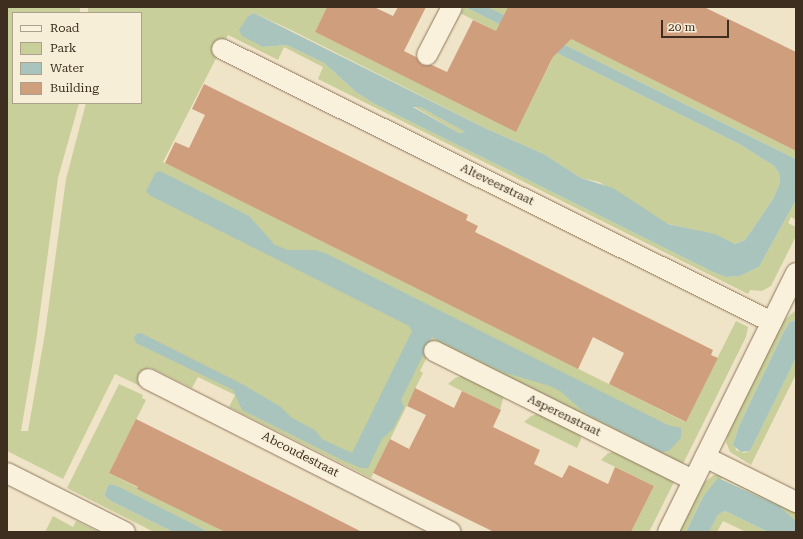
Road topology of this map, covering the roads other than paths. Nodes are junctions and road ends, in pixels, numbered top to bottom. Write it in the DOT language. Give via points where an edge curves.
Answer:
graph roads {
  1 [pos="452,7"];
  2 [pos="222,49"];
  3 [pos="427,55"];
  4 [pos="796,273"];
  5 [pos="791,295"];
  6 [pos="772,322"];
  7 [pos="434,351"];
  8 [pos="148,379"];
  9 [pos="705,457"];
  10 [pos="7,473"];
  11 [pos="693,480"];
  12 [pos="796,502"];
  13 [pos="125,532"];
  14 [pos="451,532"];
  15 [pos="668,532"];
  1 -- 3 [label="street"];
  2 -- 6 [label="street, Alteveerstraat"];
  4 -- 5 [label="street"];
  5 -- 6 [label="street"];
  6 -- 9 [label="street"];
  7 -- 11 [label="street, Asperenstraat"];
  8 -- 14 [label="street, Abcoudestraat"];
  9 -- 11 [label="street"];
  9 -- 12 [label="street"];
  10 -- 13 [label="street"];
  11 -- 15 [label="street"];
}
